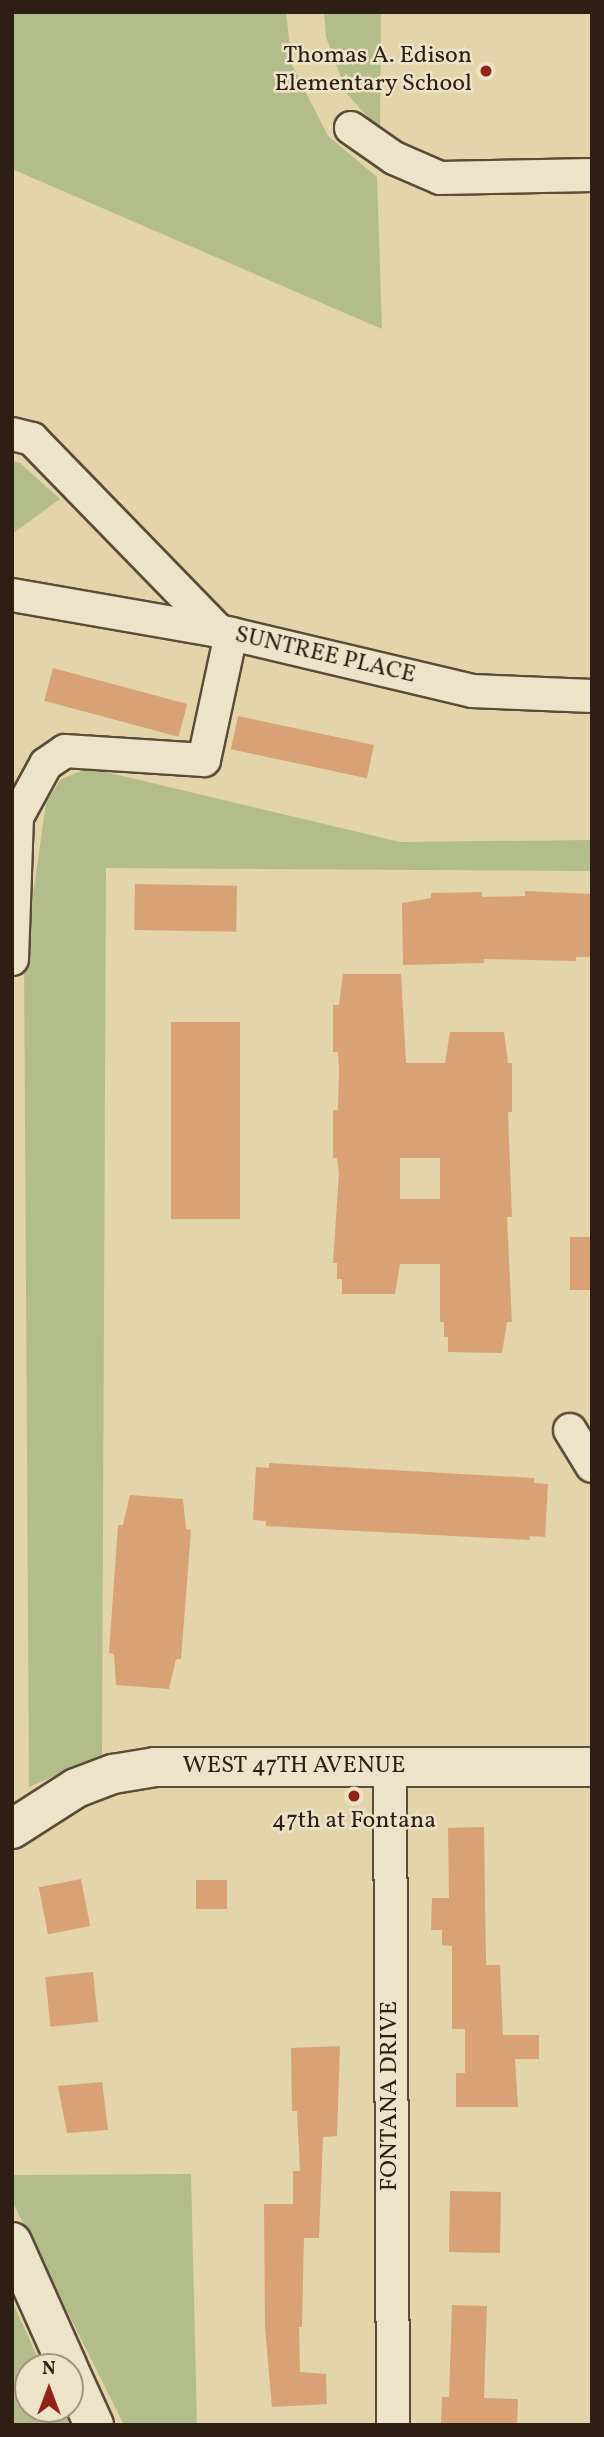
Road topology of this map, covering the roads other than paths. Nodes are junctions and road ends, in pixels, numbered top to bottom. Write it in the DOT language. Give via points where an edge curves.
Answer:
graph roads {
  1 [pos="351,128"];
  2 [pos="592,176"];
  3 [pos="12,434"];
  4 [pos="12,595"];
  5 [pos="225,633"];
  6 [pos="592,696"];
  7 [pos="12,959"];
  8 [pos="570,1430"];
  9 [pos="592,1466"];
  10 [pos="390,1767"];
  11 [pos="592,1767"];
  12 [pos="12,1829"];
  13 [pos="12,2242"];
  14 [pos="62,2353"];
  15 [pos="84,2404"];
  16 [pos="93,2425"];
  17 [pos="393,2425"];
  1 -- 2 [label="street" via="394,158 440,178"];
  3 -- 5 [label="street, SUNTREE PLACE" via="32,439"];
  4 -- 5 [label="street"];
  5 -- 6 [label="street, SUNTREE PLACE" via="472,691"];
  5 -- 7 [label="street" via="204,760 65,751 46,764 17,817"];
  8 -- 9 [label="street"];
  10 -- 11 [label="street, WEST 47TH AVENUE"];
  10 -- 12 [label="street, WEST 47TH AVENUE" via="155,1767 113,1774 76,1788"];
  10 -- 17 [label="street, FONTANA DRIVE"];
  13 -- 14 [label="street"];
  15 -- 16 [label="street"];
}
